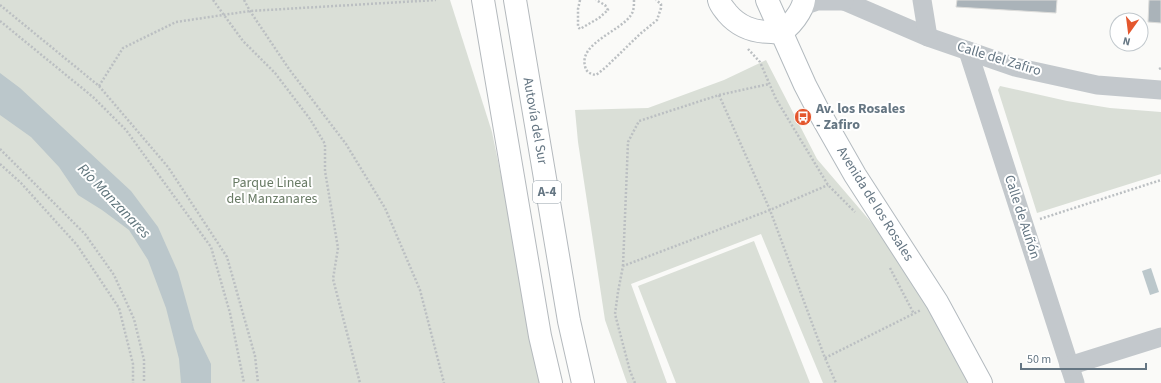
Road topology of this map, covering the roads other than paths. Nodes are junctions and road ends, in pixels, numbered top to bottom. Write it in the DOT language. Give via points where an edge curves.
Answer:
graph roads {
  1 [pos="483,0"];
  2 [pos="515,0"];
  3 [pos="719,0"];
  4 [pos="767,0"];
  5 [pos="918,0"];
  6 [pos="922,0"];
  7 [pos="843,1"];
  8 [pos="804,3"];
  9 [pos="898,24"];
  10 [pos="780,32"];
  11 [pos="928,38"];
  12 [pos="968,51"];
  13 [pos="1161,90"];
  14 [pos="1161,337"];
  15 [pos="1072,374"];
  16 [pos="551,383"];
  17 [pos="584,383"];
  18 [pos="981,383"];
  1 -- 16 [label="main road, A-4" via="540,336"];
  2 -- 17 [label="main road, Autovía del Sur / A-4" via="570,322"];
  3 -- 10 [label="main road" via="733,20 749,30"];
  4 -- 10 [label="main road, Avenida de los Rosales"];
  5 -- 9 [label="street"];
  6 -- 11 [label="street"];
  7 -- 8 [label="street, Calle del Zafiro"];
  7 -- 9 [label="street, Calle del Zafiro"];
  8 -- 10 [label="main road" via="791,23"];
  9 -- 11 [label="street, Calle del Zafiro"];
  10 -- 18 [label="main road, Avenida de los Rosales" via="805,85 855,175 936,302"];
  11 -- 12 [label="street, Calle del Zafiro"];
  12 -- 13 [label="street, Calle del Zafiro" via="1015,67 1097,85"];
  12 -- 15 [label="street, Calle de Auñón"];
  14 -- 15 [label="street"];
}
